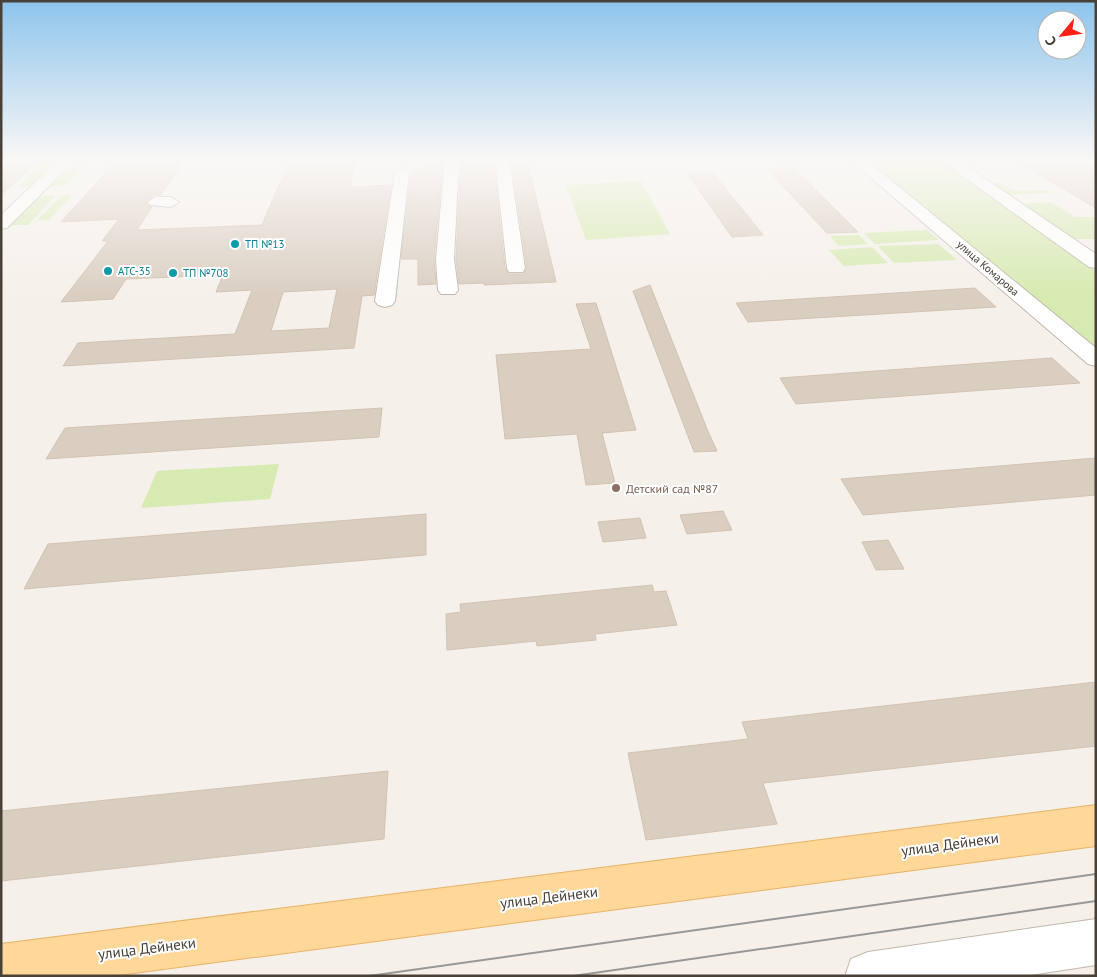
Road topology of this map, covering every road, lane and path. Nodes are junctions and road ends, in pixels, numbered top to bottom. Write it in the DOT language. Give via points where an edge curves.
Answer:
graph roads {
  1 [pos="21,205"];
  2 [pos="398,205"];
  3 [pos="449,205"];
  4 [pos="508,205"];
  5 [pos="911,205"];
  6 [pos="1011,205"];
  7 [pos="1,224"];
  8 [pos="1096,264"];
  9 [pos="516,268"];
  10 [pos="448,290"];
  11 [pos="385,301"];
  12 [pos="1096,359"];
  13 [pos="1096,825"];
  14 [pos="1096,942"];
  15 [pos="1,967"];
  16 [pos="868,976"];
  1 -- 7 [label="street"];
  2 -- 11 [label="street"];
  3 -- 10 [label="street" via="445,259"];
  4 -- 9 [label="street"];
  5 -- 12 [label="street, улица Комарова"];
  6 -- 8 [label="street"];
  13 -- 15 [label="main road, улица Дейнеки"];
  14 -- 16 [label="street"];
}
